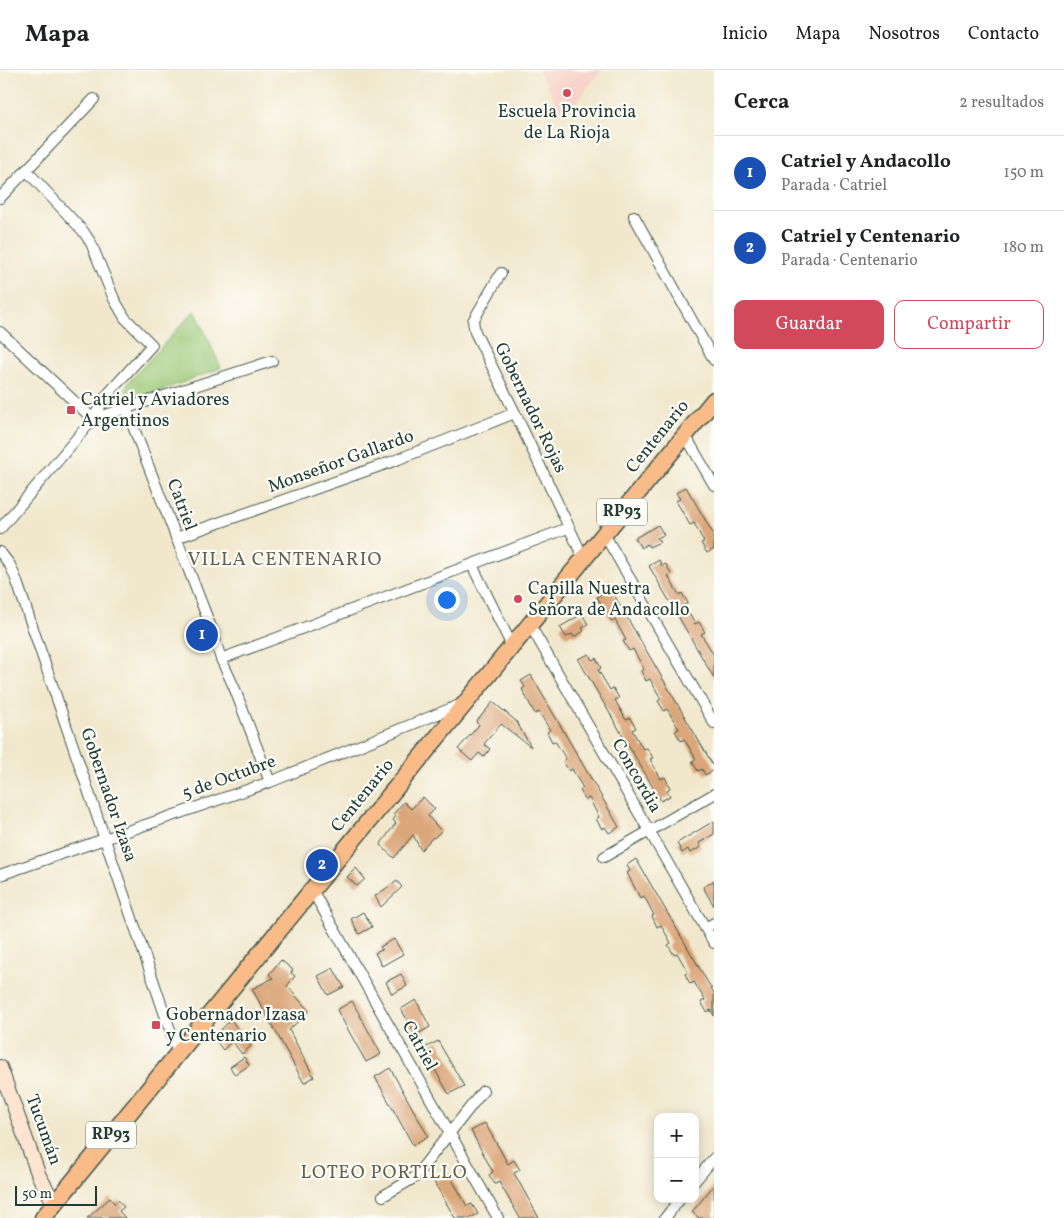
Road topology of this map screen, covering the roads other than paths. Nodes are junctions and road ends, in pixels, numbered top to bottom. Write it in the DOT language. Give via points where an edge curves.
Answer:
graph roads {
  1 [pos="94,99"];
  2 [pos="26,170"];
  3 [pos="0,198"];
  4 [pos="634,216"];
  5 [pos="500,273"];
  6 [pos="0,332"];
  7 [pos="714,360"];
  8 [pos="272,361"];
  9 [pos="714,400"];
  10 [pos="126,408"];
  11 [pos="515,413"];
  12 [pos="93,419"];
  13 [pos="685,435"];
  14 [pos="714,485"];
  15 [pos="568,528"];
  16 [pos="0,529"];
  17 [pos="604,534"];
  18 [pos="176,538"];
  19 [pos="0,552"];
  20 [pos="584,559"];
  21 [pos="472,564"];
  22 [pos="530,625"];
  23 [pos="512,646"];
  24 [pos="221,658"];
  25 [pos="466,703"];
  26 [pos="714,723"];
  27 [pos="270,782"];
  28 [pos="714,794"];
  29 [pos="649,831"];
  30 [pos="106,838"];
  31 [pos="604,857"];
  32 [pos="0,875"];
  33 [pos="312,890"];
  34 [pos="710,925"];
  35 [pos="714,944"];
  36 [pos="178,1053"];
  37 [pos="0,1067"];
  38 [pos="483,1091"];
  39 [pos="450,1133"];
  40 [pos="714,1158"];
  41 [pos="699,1176"];
  42 [pos="383,1196"];
  43 [pos="677,1203"];
  44 [pos="55,1204"];
  45 [pos="43,1218"];
  46 [pos="498,1218"];
  47 [pos="665,1218"];
  1 -- 2 [label="street"];
  2 -- 3 [label="street"];
  2 -- 12 [label="street" via="83,231 125,318 152,345 106,396"];
  4 -- 7 [label="street"];
  5 -- 11 [label="street, Gobernador Rojas" via="473,321 475,332"];
  6 -- 12 [label="street"];
  8 -- 10 [label="street"];
  9 -- 13 [label="main road, Centenario / RP93"];
  10 -- 12 [label="street"];
  10 -- 18 [label="street, Catriel"];
  11 -- 15 [label="street, Gobernador Rojas"];
  11 -- 18 [label="street, Monseñor Gallardo" via="391,462"];
  12 -- 16 [label="street"];
  13 -- 14 [label="street"];
  13 -- 17 [label="main road, Centenario / RP93"];
  15 -- 20 [label="street, Gobernador Rojas"];
  15 -- 21 [label="street"];
  17 -- 20 [label="main road, Centenario / RP93"];
  17 -- 26 [label="street"];
  18 -- 24 [label="street, Catriel"];
  19 -- 30 [label="street, Gobernador Izasa" via="16,579"];
  20 -- 22 [label="main road, Centenario / RP93"];
  21 -- 23 [label="street"];
  21 -- 24 [label="street"];
  22 -- 23 [label="main road, Centenario / RP93"];
  22 -- 29 [label="street, Concordia"];
  23 -- 25 [label="main road, Centenario / RP93"];
  24 -- 27 [label="street, Catriel"];
  25 -- 27 [label="street, 5 de Octubre"];
  25 -- 33 [label="main road, Centenario / RP93"];
  27 -- 30 [label="street, 5 de Octubre"];
  28 -- 29 [label="street"];
  29 -- 31 [label="street"];
  29 -- 34 [label="street, Concordia"];
  30 -- 32 [label="street, 5 de Octubre"];
  30 -- 36 [label="street, Gobernador Izasa"];
  33 -- 36 [label="main road, Centenario / RP93"];
  33 -- 39 [label="street, Catriel"];
  34 -- 35 [label="street, Concordia"];
  36 -- 44 [label="main road, Centenario / RP93"];
  37 -- 44 [label="main road, Tucumán" via="39,1176"];
  38 -- 39 [label="street"];
  39 -- 42 [label="street" via="414,1178"];
  39 -- 46 [label="street, Catriel"];
  40 -- 41 [label="street"];
  43 -- 47 [label="street"];
  44 -- 45 [label="main road, Centenario / RP93"];
}
